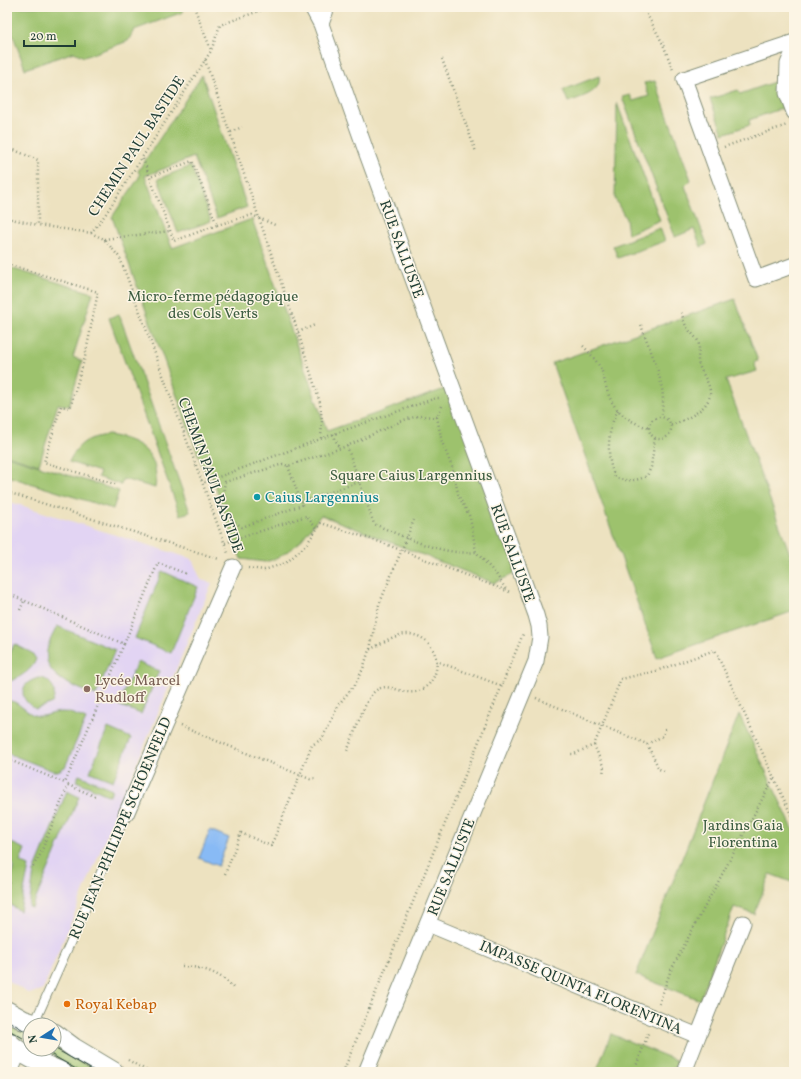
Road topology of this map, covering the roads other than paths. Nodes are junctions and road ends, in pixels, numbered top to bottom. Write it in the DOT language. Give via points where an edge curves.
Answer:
graph roads {
  1 [pos="312,7"];
  2 [pos="327,7"];
  3 [pos="321,24"];
  4 [pos="794,42"];
  5 [pos="794,50"];
  6 [pos="794,112"];
  7 [pos="794,265"];
  8 [pos="233,567"];
  9 [pos="126,814"];
  10 [pos="743,923"];
  11 [pos="428,924"];
  12 [pos="7,1011"];
  13 [pos="39,1017"];
  14 [pos="22,1019"];
  15 [pos="698,1036"];
  16 [pos="62,1039"];
  17 [pos="13,1046"];
  18 [pos="10,1072"];
  19 [pos="62,1072"];
  20 [pos="114,1072"];
  21 [pos="366,1072"];
  22 [pos="684,1072"];
  1 -- 3 [label="street, RUE SALLUSTE"];
  2 -- 3 [label="street"];
  3 -- 11 [label="street, RUE SALLUSTE" via="452,399 536,615 540,637 536,661"];
  4 -- 7 [label="street" via="684,79 756,278"];
  5 -- 6 [label="street" via="788,64 787,93"];
  8 -- 9 [label="street, RUE JEAN-PHILIPPE SCHOENFELD"];
  9 -- 13 [label="lane, RUE JEAN-PHILIPPE SCHOENFELD"];
  10 -- 15 [label="street"];
  11 -- 15 [label="street, IMPASSE QUINTA FLORENTINA"];
  11 -- 21 [label="street, RUE SALLUSTE"];
  12 -- 14 [label="street"];
  15 -- 22 [label="street, IMPASSE QUINTA FLORENTINA"];
  16 -- 20 [label="street"];
  17 -- 18 [label="street"];
  17 -- 19 [label="street"];
}
